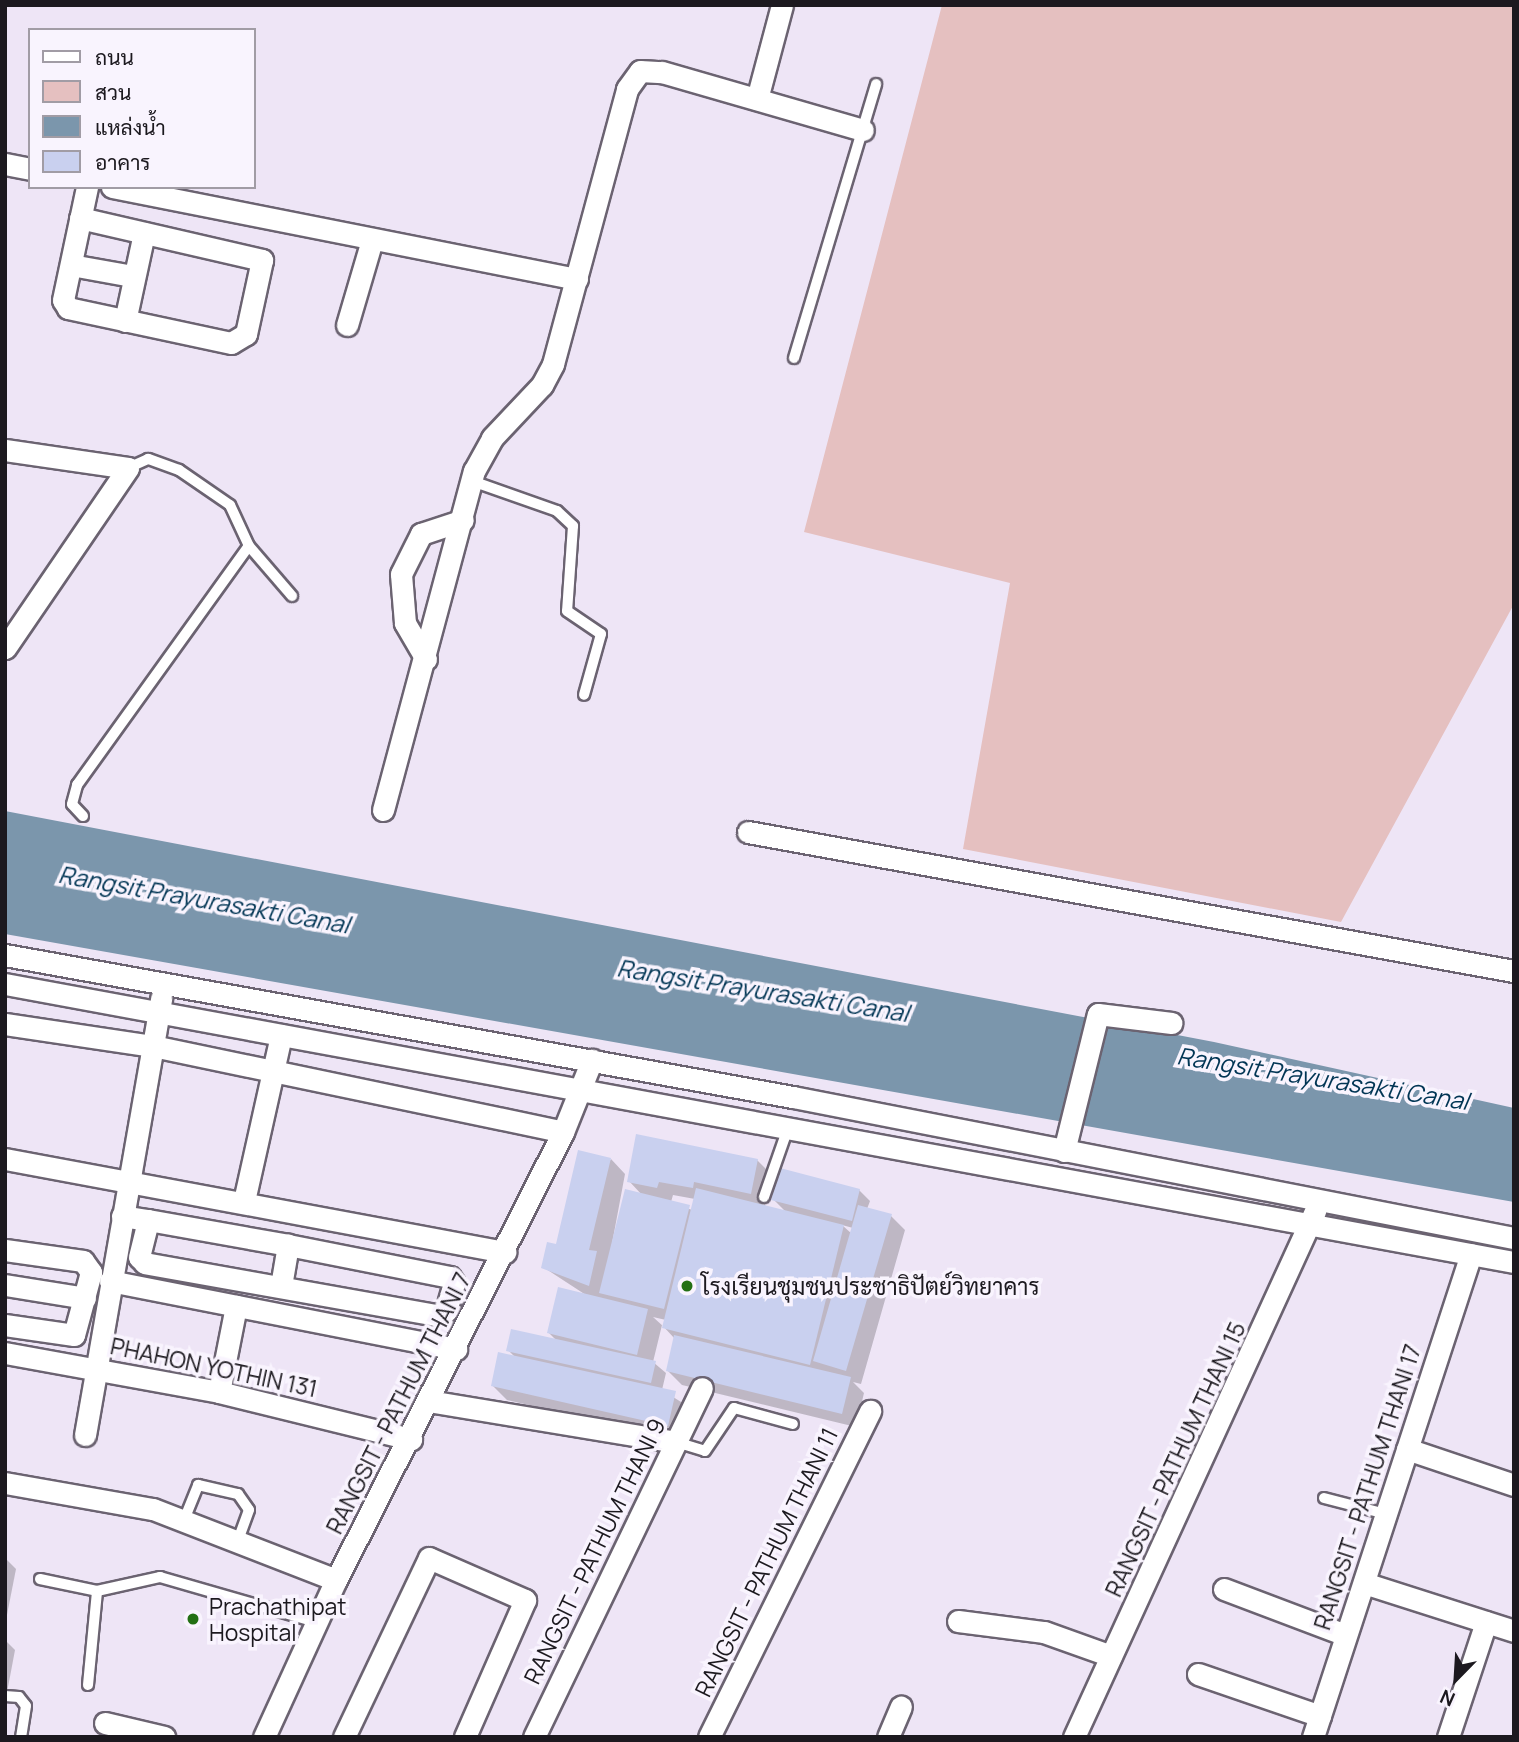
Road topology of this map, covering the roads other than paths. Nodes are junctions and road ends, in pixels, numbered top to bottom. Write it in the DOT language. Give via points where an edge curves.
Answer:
graph roads {
  1 [pos="782,5"];
  2 [pos="876,84"];
  3 [pos="757,99"];
  4 [pos="863,130"];
  5 [pos="5,164"];
  6 [pos="28,169"];
  7 [pos="87,189"];
  8 [pos="122,189"];
  9 [pos="80,218"];
  10 [pos="144,233"];
  11 [pos="372,240"];
  12 [pos="71,265"];
  13 [pos="133,276"];
  14 [pos="577,279"];
  15 [pos="125,320"];
  16 [pos="347,325"];
  17 [pos="794,358"];
  18 [pos="5,450"];
  19 [pos="128,468"];
  20 [pos="472,481"];
  21 [pos="463,520"];
  22 [pos="249,546"];
  23 [pos="292,596"];
  24 [pos="5,648"];
  25 [pos="426,659"];
  26 [pos="584,695"];
  27 [pos="383,810"];
  28 [pos="83,817"];
  29 [pos="748,832"];
  30 [pos="5,955"];
  31 [pos="1514,971"];
  32 [pos="163,982"];
  33 [pos="5,984"];
  34 [pos="159,1013"];
  35 [pos="1171,1023"];
  36 [pos="5,1024"];
  37 [pos="281,1035"];
  38 [pos="153,1046"];
  39 [pos="592,1060"];
  40 [pos="275,1070"];
  41 [pos="580,1093"];
  42 [pos="788,1128"];
  43 [pos="563,1132"];
  44 [pos="1066,1143"];
  45 [pos="5,1159"];
  46 [pos="128,1182"];
  47 [pos="764,1197"];
  48 [pos="244,1201"];
  49 [pos="1315,1212"];
  50 [pos="122,1216"];
  51 [pos="148,1220"];
  52 [pos="1514,1238"];
  53 [pos="5,1240"];
  54 [pos="288,1245"];
  55 [pos="5,1250"];
  56 [pos="505,1252"];
  57 [pos="115,1253"];
  58 [pos="1471,1254"];
  59 [pos="1514,1262"];
  60 [pos="110,1281"];
  61 [pos="5,1285"];
  62 [pos="281,1286"];
  63 [pos="85,1298"];
  64 [pos="236,1306"];
  65 [pos="5,1325"];
  66 [pos="456,1349"];
  67 [pos="5,1353"];
  68 [pos="94,1368"];
  69 [pos="702,1388"];
  70 [pos="219,1392"];
  71 [pos="429,1401"];
  72 [pos="870,1411"];
  73 [pos="793,1424"];
  74 [pos="85,1435"];
  75 [pos="411,1439"];
  76 [pos="676,1442"];
  77 [pos="1407,1449"];
  78 [pos="5,1483"];
  79 [pos="1514,1485"];
  80 [pos="1324,1498"];
  81 [pos="1386,1514"];
  82 [pos="184,1520"];
  83 [pos="238,1541"];
  84 [pos="40,1579"];
  85 [pos="335,1580"];
  86 [pos="1364,1583"];
  87 [pos="1224,1589"];
  88 [pos="97,1591"];
  89 [pos="958,1621"];
  90 [pos="316,1622"];
  91 [pos="1486,1622"];
  92 [pos="1513,1627"];
  93 [pos="1346,1635"];
  94 [pos="1111,1656"];
  95 [pos="1198,1674"];
  96 [pos="88,1685"];
  97 [pos="5,1696"];
  98 [pos="901,1707"];
  99 [pos="1320,1716"];
  100 [pos="105,1723"];
  101 [pos="21,1737"];
  102 [pos="164,1737"];
  103 [pos="264,1737"];
  104 [pos="344,1737"];
  105 [pos="465,1737"];
  106 [pos="534,1737"];
  107 [pos="709,1737"];
  108 [pos="888,1737"];
  109 [pos="1074,1737"];
  110 [pos="1313,1737"];
  111 [pos="1448,1737"];
  1 -- 3 [label="street"];
  2 -- 4 [label="lane"];
  3 -- 4 [label="street"];
  3 -- 14 [label="street" via="640,71 626,89"];
  4 -- 17 [label="lane"];
  5 -- 6 [label="street"];
  7 -- 9 [label="street"];
  8 -- 11 [label="street"];
  9 -- 10 [label="street"];
  9 -- 12 [label="street"];
  10 -- 13 [label="street"];
  10 -- 15 [label="street" via="262,260 240,342"];
  11 -- 14 [label="street"];
  11 -- 16 [label="street"];
  12 -- 13 [label="street"];
  12 -- 15 [label="street" via="63,300 68,308"];
  13 -- 15 [label="street"];
  14 -- 20 [label="street" via="542,385 492,438"];
  18 -- 19 [label="street"];
  19 -- 22 [label="lane" via="148,459 179,470 230,505"];
  19 -- 24 [label="street"];
  20 -- 21 [label="street"];
  20 -- 26 [label="lane" via="557,511 573,526 568,611 601,634"];
  21 -- 25 [label="street"];
  21 -- 25 [label="street" via="421,534 401,574 405,623"];
  22 -- 23 [label="lane"];
  22 -- 28 [label="lane" via="77,785 72,804"];
  25 -- 27 [label="street"];
  29 -- 31 [label="street"];
  30 -- 32 [label="street"];
  32 -- 34 [label="street"];
  32 -- 39 [label="street"];
  33 -- 34 [label="street"];
  34 -- 37 [label="street"];
  34 -- 38 [label="street"];
  35 -- 44 [label="street" via="1110,1012 1096,1017"];
  36 -- 38 [label="street"];
  37 -- 40 [label="street"];
  37 -- 41 [label="street"];
  38 -- 40 [label="street"];
  38 -- 46 [label="street"];
  39 -- 41 [label="street, RANGSIT - PATHUM THANI 7"];
  39 -- 44 [label="street"];
  40 -- 43 [label="street"];
  40 -- 48 [label="street"];
  41 -- 42 [label="street"];
  41 -- 43 [label="street, RANGSIT - PATHUM THANI 7"];
  42 -- 47 [label="lane"];
  42 -- 49 [label="street"];
  43 -- 56 [label="street, RANGSIT - PATHUM THANI 7"];
  44 -- 49 [label="street"];
  45 -- 46 [label="street"];
  46 -- 48 [label="street"];
  46 -- 50 [label="street"];
  48 -- 56 [label="street"];
  49 -- 52 [label="street"];
  49 -- 58 [label="street"];
  49 -- 94 [label="street, RANGSIT - PATHUM THANI 15"];
  50 -- 51 [label="street"];
  50 -- 57 [label="street"];
  51 -- 54 [label="street"];
  51 -- 62 [label="street" via="139,1256 145,1263"];
  53 -- 57 [label="street"];
  54 -- 62 [label="street"];
  54 -- 62 [label="street" via="454,1283 442,1316"];
  55 -- 63 [label="street" via="88,1264"];
  56 -- 66 [label="street, RANGSIT - PATHUM THANI 7"];
  57 -- 60 [label="street"];
  58 -- 59 [label="street"];
  58 -- 77 [label="street, RANGSIT - PATHUM THANI 17"];
  60 -- 64 [label="street"];
  60 -- 68 [label="street"];
  61 -- 63 [label="street"];
  63 -- 65 [label="street" via="74,1335"];
  64 -- 66 [label="street"];
  64 -- 70 [label="street"];
  66 -- 71 [label="street, RANGSIT - PATHUM THANI 7"];
  67 -- 68 [label="street, PHAHON YOTHIN 131"];
  68 -- 70 [label="street, PHAHON YOTHIN 131"];
  68 -- 74 [label="street"];
  69 -- 76 [label="street, RANGSIT - PATHUM THANI 9"];
  70 -- 75 [label="street, PHAHON YOTHIN 131"];
  71 -- 75 [label="street, RANGSIT - PATHUM THANI 7"];
  71 -- 76 [label="street"];
  72 -- 107 [label="street, RANGSIT - PATHUM THANI 11"];
  73 -- 76 [label="lane" via="734,1408 705,1451"];
  75 -- 85 [label="street, RANGSIT - PATHUM THANI 7"];
  76 -- 106 [label="street, RANGSIT - PATHUM THANI 9"];
  77 -- 79 [label="street"];
  77 -- 81 [label="street, RANGSIT - PATHUM THANI 17"];
  78 -- 82 [label="street"];
  80 -- 81 [label="lane"];
  81 -- 86 [label="street, RANGSIT - PATHUM THANI 17"];
  82 -- 83 [label="street"];
  82 -- 83 [label="lane" via="198,1485 238,1494 249,1510"];
  83 -- 85 [label="street"];
  84 -- 88 [label="lane"];
  85 -- 90 [label="street, RANGSIT - PATHUM THANI 7"];
  86 -- 91 [label="street"];
  86 -- 93 [label="street, RANGSIT - PATHUM THANI 17"];
  87 -- 93 [label="street"];
  88 -- 90 [label="lane" via="160,1577"];
  88 -- 96 [label="lane"];
  89 -- 94 [label="street" via="1044,1632"];
  90 -- 103 [label="street, RANGSIT - PATHUM THANI 7"];
  91 -- 92 [label="street"];
  91 -- 111 [label="street"];
  93 -- 99 [label="street, RANGSIT - PATHUM THANI 17"];
  94 -- 109 [label="street, RANGSIT - PATHUM THANI 15"];
  95 -- 99 [label="street"];
  97 -- 101 [label="lane" via="19,1697 26,1706"];
  98 -- 108 [label="street"];
  99 -- 110 [label="street, RANGSIT - PATHUM THANI 17"];
  100 -- 102 [label="street"];
  104 -- 105 [label="street" via="429,1558 525,1600"];
}
